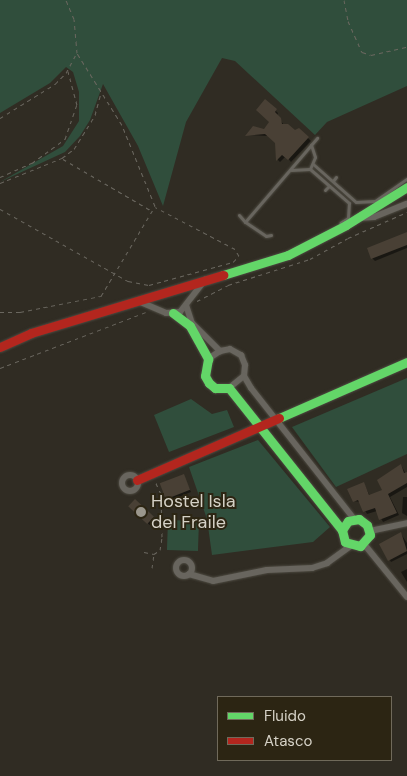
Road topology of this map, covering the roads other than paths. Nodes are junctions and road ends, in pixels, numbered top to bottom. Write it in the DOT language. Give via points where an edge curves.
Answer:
graph roads {
  1 [pos="318,138"];
  2 [pos="311,146"];
  3 [pos="313,164"];
  4 [pos="310,169"];
  5 [pos="290,170"];
  6 [pos="336,177"];
  7 [pos="407,179"];
  8 [pos="333,181"];
  9 [pos="329,186"];
  10 [pos="407,187"];
  11 [pos="325,190"];
  12 [pos="407,204"];
  13 [pos="239,215"];
  14 [pos="358,218"];
  15 [pos="245,222"];
  16 [pos="271,235"];
  17 [pos="325,236"];
  18 [pos="206,279"];
  19 [pos="186,285"];
  20 [pos="152,296"];
  21 [pos="137,301"];
  22 [pos="187,306"];
  23 [pos="158,309"];
  24 [pos="173,314"];
  25 [pos="0,347"];
  26 [pos="220,351"];
  27 [pos="208,359"];
  28 [pos="407,362"];
  29 [pos="244,376"];
  30 [pos="228,388"];
  31 [pos="277,421"];
  32 [pos="260,428"];
  33 [pos="137,480"];
  34 [pos="354,519"];
  35 [pos="407,523"];
  36 [pos="342,530"];
  37 [pos="370,530"];
  38 [pos="364,544"];
  39 [pos="350,546"];
  40 [pos="189,574"];
  41 [pos="407,597"];
  1 -- 2 [label="lane"];
  2 -- 3 [label="lane" via="315,157"];
  2 -- 5 [label="lane"];
  3 -- 4 [label="lane"];
  3 -- 8 [label="lane"];
  4 -- 5 [label="lane"];
  4 -- 9 [label="lane"];
  5 -- 15 [label="lane"];
  6 -- 8 [label="lane"];
  7 -- 8 [label="lane" via="375,201 364,202 356,202"];
  9 -- 11 [label="lane"];
  9 -- 17 [label="lane" via="349,203 350,211 348,218"];
  10 -- 14 [label="street"];
  12 -- 14 [label="street" via="374,217"];
  13 -- 15 [label="lane"];
  14 -- 17 [label="street"];
  15 -- 16 [label="lane" via="266,236"];
  17 -- 18 [label="street" via="288,255"];
  18 -- 19 [label="street"];
  18 -- 22 [label="street"];
  19 -- 20 [label="street"];
  19 -- 22 [label="street"];
  20 -- 21 [label="street"];
  20 -- 23 [label="street"];
  21 -- 23 [label="street"];
  21 -- 25 [label="street" via="31,333"];
  22 -- 24 [label="street"];
  22 -- 26 [label="street" via="192,323"];
  23 -- 24 [label="street"];
  24 -- 27 [label="street" via="190,326"];
  26 -- 27 [label="street"];
  26 -- 29 [label="street" via="230,349 241,355 245,365"];
  27 -- 30 [label="street" via="205,376 215,388"];
  28 -- 31 [label="street"];
  29 -- 30 [label="street"];
  29 -- 31 [label="street"];
  30 -- 32 [label="street"];
  31 -- 32 [label="street"];
  31 -- 34 [label="street"];
  32 -- 33 [label="street"];
  32 -- 36 [label="street"];
  34 -- 36 [label="street"];
  34 -- 37 [label="street" via="365,522"];
  35 -- 37 [label="street"];
  36 -- 39 [label="street" via="343,539"];
  37 -- 38 [label="street"];
  38 -- 39 [label="street"];
  38 -- 41 [label="street"];
  39 -- 40 [label="street" via="327,563 312,568 267,570 213,581"];
}
